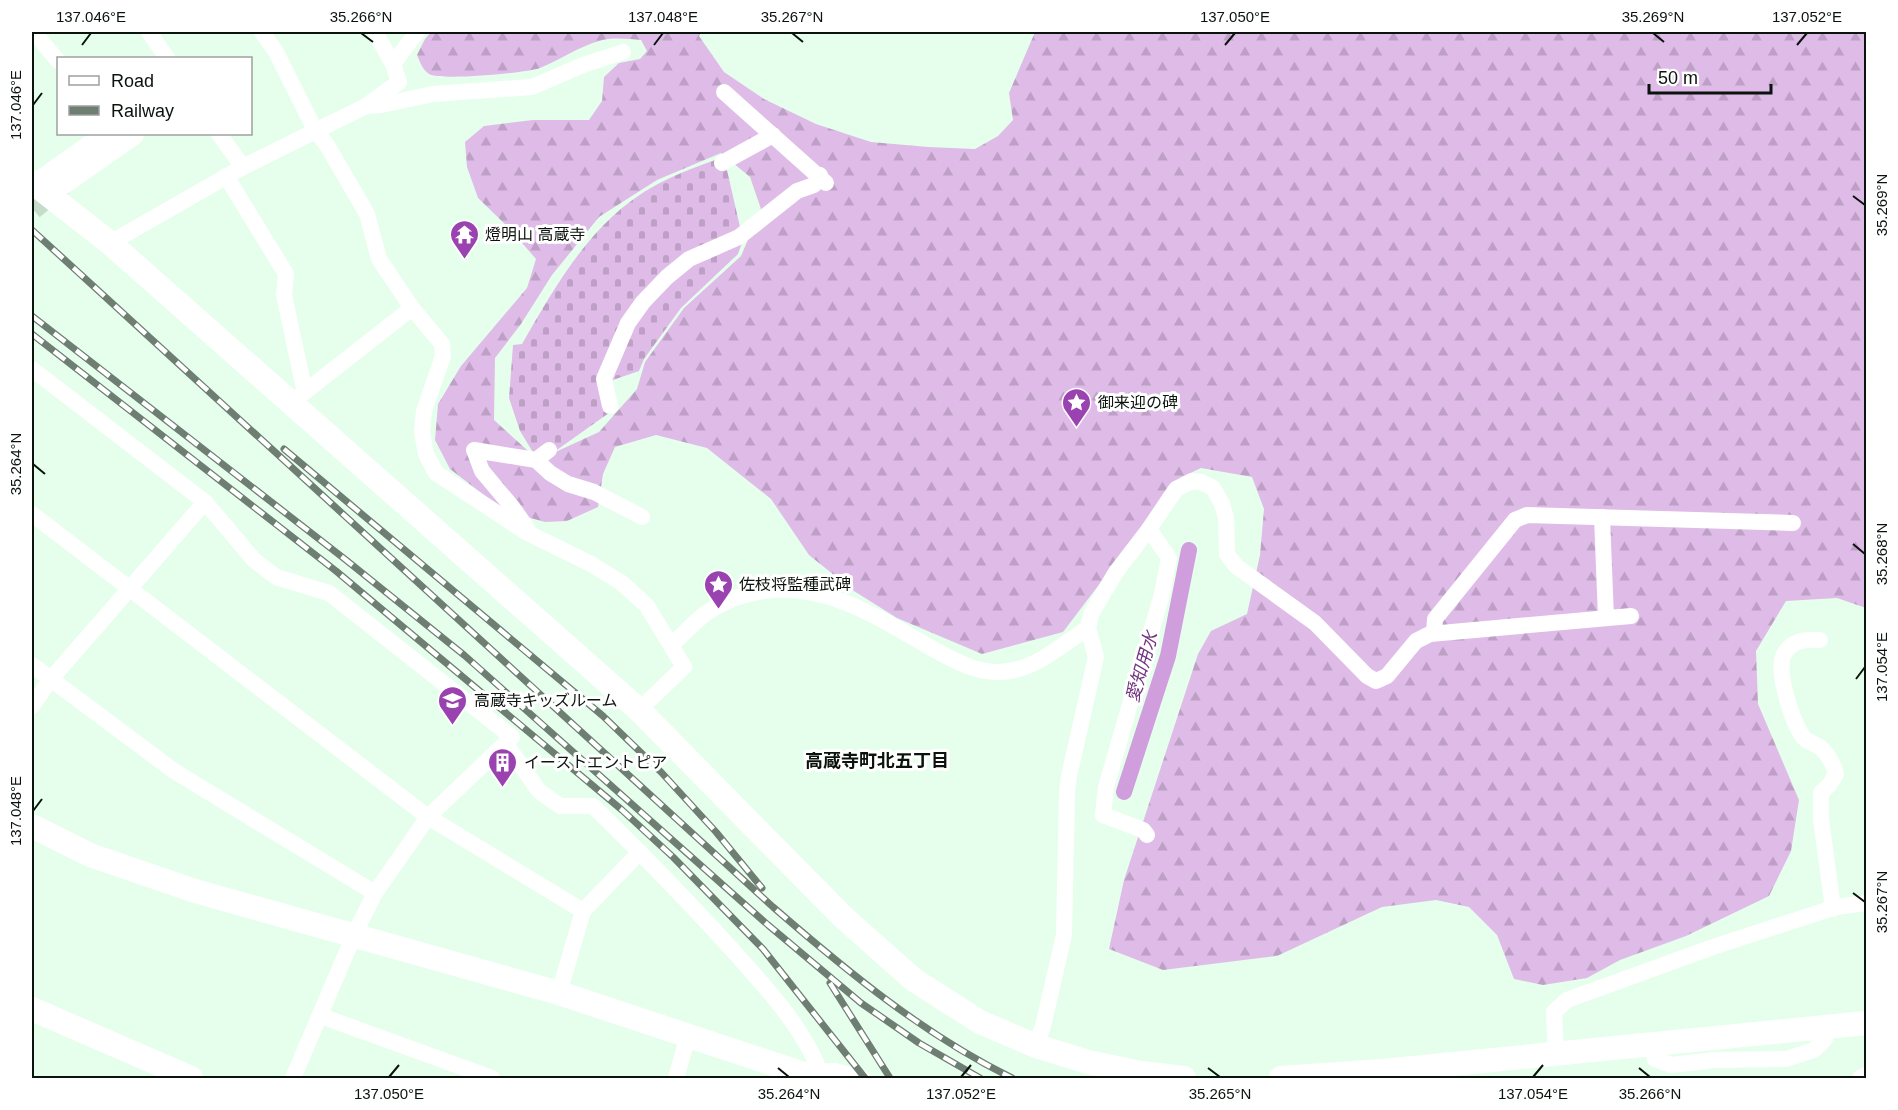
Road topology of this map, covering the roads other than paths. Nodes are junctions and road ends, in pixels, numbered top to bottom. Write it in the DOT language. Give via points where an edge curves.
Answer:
graph roads {
  1 [pos="34,32"];
  2 [pos="149,32"];
  3 [pos="262,32"];
  4 [pos="375,32"];
  5 [pos="417,32"];
  6 [pos="623,52"];
  7 [pos="166,57"];
  8 [pos="57,60"];
  9 [pos="393,64"];
  10 [pos="724,92"];
  11 [pos="366,106"];
  12 [pos="315,130"];
  13 [pos="101,135"];
  14 [pos="131,135"];
  15 [pos="220,135"];
  16 [pos="773,135"];
  17 [pos="722,162"];
  18 [pos="243,167"];
  19 [pos="226,176"];
  20 [pos="32,183"];
  21 [pos="62,183"];
  22 [pos="110,243"];
  23 [pos="412,308"];
  24 [pos="33,372"];
  25 [pos="299,395"];
  26 [pos="610,406"];
  27 [pos="205,502"];
  28 [pos="32,514"];
  29 [pos="642,517"];
  30 [pos="1602,517"];
  31 [pos="1793,523"];
  32 [pos="1149,529"];
  33 [pos="526,532"];
  34 [pos="131,589"];
  35 [pos="1631,616"];
  36 [pos="1606,618"];
  37 [pos="1088,628"];
  38 [pos="1434,633"];
  39 [pos="1820,640"];
  40 [pos="671,645"];
  41 [pos="32,665"];
  42 [pos="51,679"];
  43 [pos="32,706"];
  44 [pos="639,710"];
  45 [pos="506,744"];
  46 [pos="428,818"];
  47 [pos="32,826"];
  48 [pos="1147,835"];
  49 [pos="640,852"];
  50 [pos="375,893"];
  51 [pos="1866,903"];
  52 [pos="1833,909"];
  53 [pos="583,911"];
  54 [pos="354,935"];
  55 [pos="559,993"];
  56 [pos="32,1009"];
  57 [pos="321,1016"];
  58 [pos="1866,1023"];
  59 [pos="688,1036"];
  60 [pos="1036,1046"];
  61 [pos="1556,1053"];
  62 [pos="1866,1075"];
  63 [pos="817,1076"];
  64 [pos="191,1078"];
  65 [pos="293,1078"];
  66 [pos="492,1078"];
  67 [pos="676,1078"];
  68 [pos="862,1078"];
  69 [pos="1184,1078"];
  70 [pos="1281,1078"];
  71 [pos="1860,1078"];
  1 -- 8 [label="street"];
  2 -- 7 [label="street"];
  3 -- 12 [label="street"];
  4 -- 9 [label="street"];
  5 -- 9 [label="street"];
  6 -- 11 [label="street" via="532,87 433,94"];
  9 -- 11 [label="street" via="399,82"];
  10 -- 16 [label="street"];
  11 -- 12 [label="street"];
  12 -- 18 [label="street"];
  12 -- 23 [label="street" via="367,214 379,259"];
  13 -- 20 [label="street"];
  14 -- 21 [label="street"];
  15 -- 18 [label="street"];
  16 -- 17 [label="street"];
  16 -- 26 [label="street" via="823,179 797,191 739,237 690,259 643,302 627,323 604,379"];
  18 -- 19 [label="street"];
  19 -- 22 [label="street"];
  19 -- 25 [label="street" via="286,274 284,294 303,384"];
  20 -- 22 [label="street"];
  22 -- 25 [label="street"];
  23 -- 25 [label="street"];
  23 -- 33 [label="street" via="442,344 443,356 424,411 422,432 435,473"];
  24 -- 27 [label="street"];
  25 -- 44 [label="street"];
  27 -- 34 [label="street"];
  27 -- 45 [label="street" via="254,560 276,577 329,593 512,737"];
  28 -- 34 [label="street"];
  29 -- 33 [label="street" via="550,473 542,455 474,450 482,471 527,528"];
  30 -- 31 [label="street"];
  30 -- 36 [label="street"];
  30 -- 38 [label="street" via="1527,515 1515,520 1436,619"];
  32 -- 37 [label="street" via="1116,572 1091,614"];
  32 -- 38 [label="street" via="1176,489 1191,481 1213,488 1226,518 1227,554 1236,566 1315,623 1376,681 1387,676 1416,641"];
  32 -- 48 [label="street" via="1169,558 1106,787 1103,816 1143,830"];
  33 -- 40 [label="street" via="622,584 647,606"];
  34 -- 42 [label="street"];
  34 -- 46 [label="street"];
  35 -- 36 [label="street"];
  36 -- 38 [label="street"];
  37 -- 40 [label="street" via="1022,668 988,672 948,657 842,600 818,592 773,590 725,602 705,614"];
  37 -- 60 [label="street" via="1096,657 1069,776 1064,935"];
  39 -- 52 [label="street" via="1806,639 1793,644 1781,664 1794,721 1805,739 1832,760 1836,774 1821,793"];
  40 -- 44 [label="street" via="684,667"];
  41 -- 42 [label="street"];
  42 -- 43 [label="street"];
  42 -- 50 [label="street" via="174,771"];
  44 -- 60 [label="street" via="843,917 914,980 980,1022"];
  45 -- 46 [label="street"];
  45 -- 49 [label="street" via="538,791 560,806 593,806"];
  46 -- 50 [label="street"];
  46 -- 53 [label="street"];
  47 -- 54 [label="street" via="90,855 195,891"];
  49 -- 53 [label="street"];
  49 -- 63 [label="street" via="760,981 807,1042"];
  50 -- 54 [label="street"];
  51 -- 52 [label="street"];
  52 -- 61 [label="street" via="1567,1000 1554,1012"];
  53 -- 55 [label="street"];
  54 -- 55 [label="street"];
  54 -- 57 [label="street"];
  55 -- 59 [label="street"];
  56 -- 64 [label="street"];
  57 -- 65 [label="street"];
  57 -- 66 [label="street"];
  58 -- 61 [label="street"];
  59 -- 63 [label="street"];
  59 -- 67 [label="street"];
  60 -- 69 [label="street" via="1088,1062"];
  61 -- 70 [label="street"];
  62 -- 71 [label="street"];
  63 -- 68 [label="street" via="835,1071"];
}
